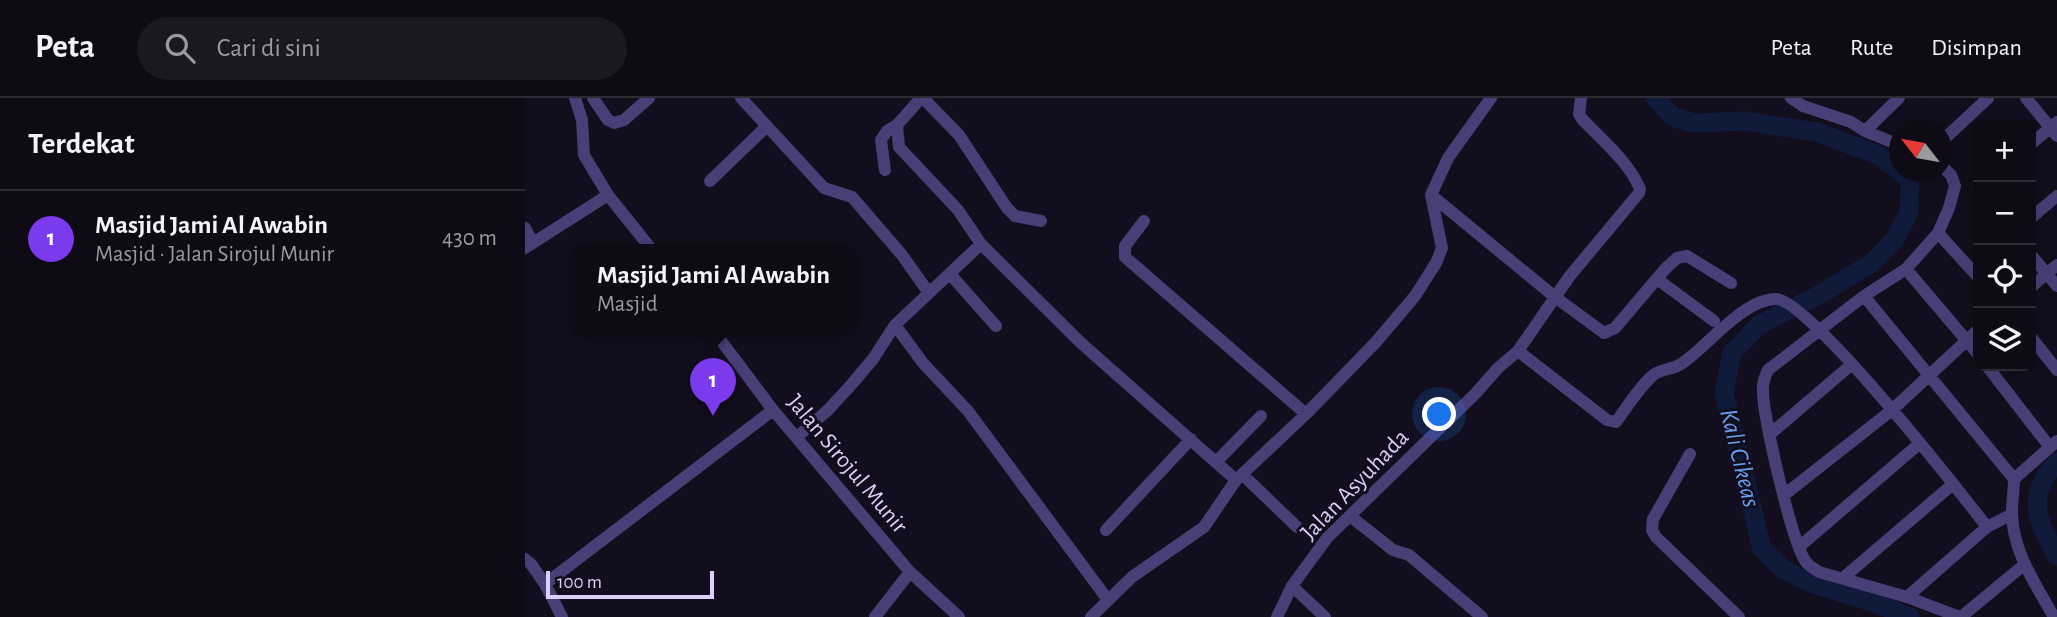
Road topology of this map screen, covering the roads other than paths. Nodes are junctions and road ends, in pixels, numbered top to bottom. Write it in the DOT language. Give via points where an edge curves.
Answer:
graph roads {
  1 [pos="575,98"];
  2 [pos="593,98"];
  3 [pos="649,98"];
  4 [pos="741,98"];
  5 [pos="922,98"];
  6 [pos="1491,98"];
  7 [pos="1581,98"];
  8 [pos="1791,98"];
  9 [pos="1899,98"];
  10 [pos="1989,98"];
  11 [pos="2026,98"];
  12 [pos="897,125"];
  13 [pos="767,126"];
  14 [pos="2055,128"];
  15 [pos="1865,131"];
  16 [pos="1952,132"];
  17 [pos="1889,141"];
  18 [pos="2036,141"];
  19 [pos="885,170"];
  20 [pos="1952,178"];
  21 [pos="710,181"];
  22 [pos="608,195"];
  23 [pos="1431,195"];
  24 [pos="2057,196"];
  25 [pos="2036,214"];
  26 [pos="1041,221"];
  27 [pos="1144,221"];
  28 [pos="525,228"];
  29 [pos="1938,233"];
  30 [pos="647,244"];
  31 [pos="981,244"];
  32 [pos="529,245"];
  33 [pos="2036,261"];
  34 [pos="2057,265"];
  35 [pos="1906,269"];
  36 [pos="1973,272"];
  37 [pos="950,274"];
  38 [pos="2046,274"];
  39 [pos="1657,279"];
  40 [pos="1731,283"];
  41 [pos="2036,283"];
  42 [pos="2057,286"];
  43 [pos="929,293"];
  44 [pos="1864,296"];
  45 [pos="1555,297"];
  46 [pos="1714,321"];
  47 [pos="895,325"];
  48 [pos="996,326"];
  49 [pos="1820,332"];
  50 [pos="717,335"];
  51 [pos="1973,335"];
  52 [pos="1967,340"];
  53 [pos="2036,343"];
  54 [pos="1973,348"];
  55 [pos="1518,351"];
  56 [pos="1851,365"];
  57 [pos="2057,370"];
  58 [pos="1991,371"];
  59 [pos="1929,376"];
  60 [pos="773,410"];
  61 [pos="1892,410"];
  62 [pos="1306,414"];
  63 [pos="1261,416"];
  64 [pos="1769,435"];
  65 [pos="797,437"];
  66 [pos="1191,439"];
  67 [pos="1919,444"];
  68 [pos="2053,444"];
  69 [pos="1690,454"];
  70 [pos="1216,462"];
  71 [pos="1239,477"];
  72 [pos="2014,479"];
  73 [pos="1953,484"];
  74 [pos="1784,495"];
  75 [pos="2012,514"];
  76 [pos="1350,516"];
  77 [pos="1297,527"];
  78 [pos="1987,527"];
  79 [pos="1106,530"];
  80 [pos="1798,547"];
  81 [pos="525,559"];
  82 [pos="2025,564"];
  83 [pos="911,572"];
  84 [pos="1843,578"];
  85 [pos="545,584"];
  86 [pos="1292,586"];
  87 [pos="1907,597"];
  88 [pos="1108,600"];
  89 [pos="2048,614"];
  90 [pos="562,617"];
  91 [pos="874,617"];
  92 [pos="959,617"];
  93 [pos="1091,617"];
  94 [pos="1277,617"];
  95 [pos="1325,617"];
  96 [pos="1482,617"];
  97 [pos="1739,617"];
  98 [pos="1961,617"];
  1 -- 22 [label="street" via="584,155"];
  2 -- 3 [label="street" via="614,123"];
  4 -- 13 [label="street"];
  5 -- 12 [label="street"];
  5 -- 26 [label="street" via="959,135 1007,208 1016,216"];
  6 -- 23 [label="street" via="1448,158"];
  7 -- 45 [label="street, Jalan Asyuhada" via="1582,119 1628,169 1640,189"];
  8 -- 15 [label="street"];
  9 -- 15 [label="street"];
  10 -- 16 [label="street"];
  11 -- 14 [label="street"];
  12 -- 19 [label="street" via="881,140"];
  12 -- 31 [label="street" via="899,146 958,210"];
  13 -- 21 [label="street"];
  13 -- 43 [label="street" via="824,188 852,197"];
  14 -- 18 [label="street"];
  15 -- 17 [label="street"];
  20 -- 29 [label="street" via="1955,186"];
  22 -- 30 [label="street"];
  22 -- 32 [label="street"];
  23 -- 45 [label="street"];
  23 -- 62 [label="street" via="1442,248 1436,263 1416,296"];
  24 -- 25 [label="street"];
  27 -- 62 [label="street" via="1125,246 1125,257"];
  28 -- 32 [label="street"];
  29 -- 35 [label="street"];
  29 -- 36 [label="street"];
  31 -- 37 [label="street"];
  31 -- 66 [label="street" via="1081,343"];
  33 -- 38 [label="street"];
  34 -- 38 [label="street"];
  35 -- 44 [label="street"];
  35 -- 52 [label="street"];
  37 -- 43 [label="street"];
  37 -- 48 [label="street"];
  38 -- 41 [label="street"];
  38 -- 42 [label="street"];
  39 -- 40 [label="street" via="1677,258 1687,256"];
  39 -- 45 [label="street" via="1615,328 1604,333"];
  39 -- 46 [label="street"];
  43 -- 47 [label="street"];
  44 -- 49 [label="street"];
  44 -- 59 [label="street"];
  45 -- 55 [label="street, Jalan Asyuhada"];
  47 -- 65 [label="street" via="851,385"];
  47 -- 88 [label="street" via="968,411"];
  49 -- 55 [label="street" via="1788,303 1774,299 1746,309 1682,363 1651,377 1616,422 1607,420"];
  49 -- 56 [label="street"];
  49 -- 64 [label="street" via="1768,370 1762,391"];
  50 -- 60 [label="street, Jalan Sirojul Munir"];
  51 -- 52 [label="street"];
  52 -- 54 [label="street"];
  52 -- 59 [label="street"];
  53 -- 57 [label="street"];
  55 -- 76 [label="street, Jalan Asyuhada"];
  56 -- 61 [label="street"];
  56 -- 64 [label="street"];
  58 -- 68 [label="street"];
  59 -- 61 [label="street"];
  59 -- 72 [label="street"];
  60 -- 65 [label="street, Jalan Sirojul Munir"];
  60 -- 85 [label="street"];
  61 -- 67 [label="street"];
  61 -- 74 [label="street"];
  62 -- 71 [label="street"];
  63 -- 70 [label="street"];
  64 -- 74 [label="street"];
  65 -- 83 [label="street, Jalan Sirojul Munir"];
  66 -- 70 [label="street"];
  66 -- 79 [label="street"];
  67 -- 73 [label="street"];
  67 -- 80 [label="street"];
  68 -- 72 [label="street"];
  69 -- 97 [label="street" via="1653,519 1652,530"];
  70 -- 71 [label="street"];
  71 -- 77 [label="street"];
  71 -- 88 [label="street" via="1204,527 1132,577"];
  72 -- 75 [label="street"];
  73 -- 78 [label="street"];
  73 -- 84 [label="street"];
  74 -- 80 [label="street"];
  75 -- 78 [label="street"];
  75 -- 82 [label="street"];
  76 -- 86 [label="street, Jalan Asyuhada" via="1327,537"];
  76 -- 96 [label="street" via="1392,550 1409,555"];
  78 -- 87 [label="street"];
  80 -- 84 [label="street" via="1807,564"];
  81 -- 85 [label="street"];
  82 -- 89 [label="street"];
  82 -- 98 [label="street"];
  83 -- 91 [label="street"];
  83 -- 92 [label="street, Jalan Sirojul Munir"];
  84 -- 87 [label="street"];
  85 -- 90 [label="street"];
  86 -- 94 [label="street, Jalan Asyuhada"];
  86 -- 95 [label="street"];
  87 -- 98 [label="street"];
  88 -- 93 [label="street"];
}
